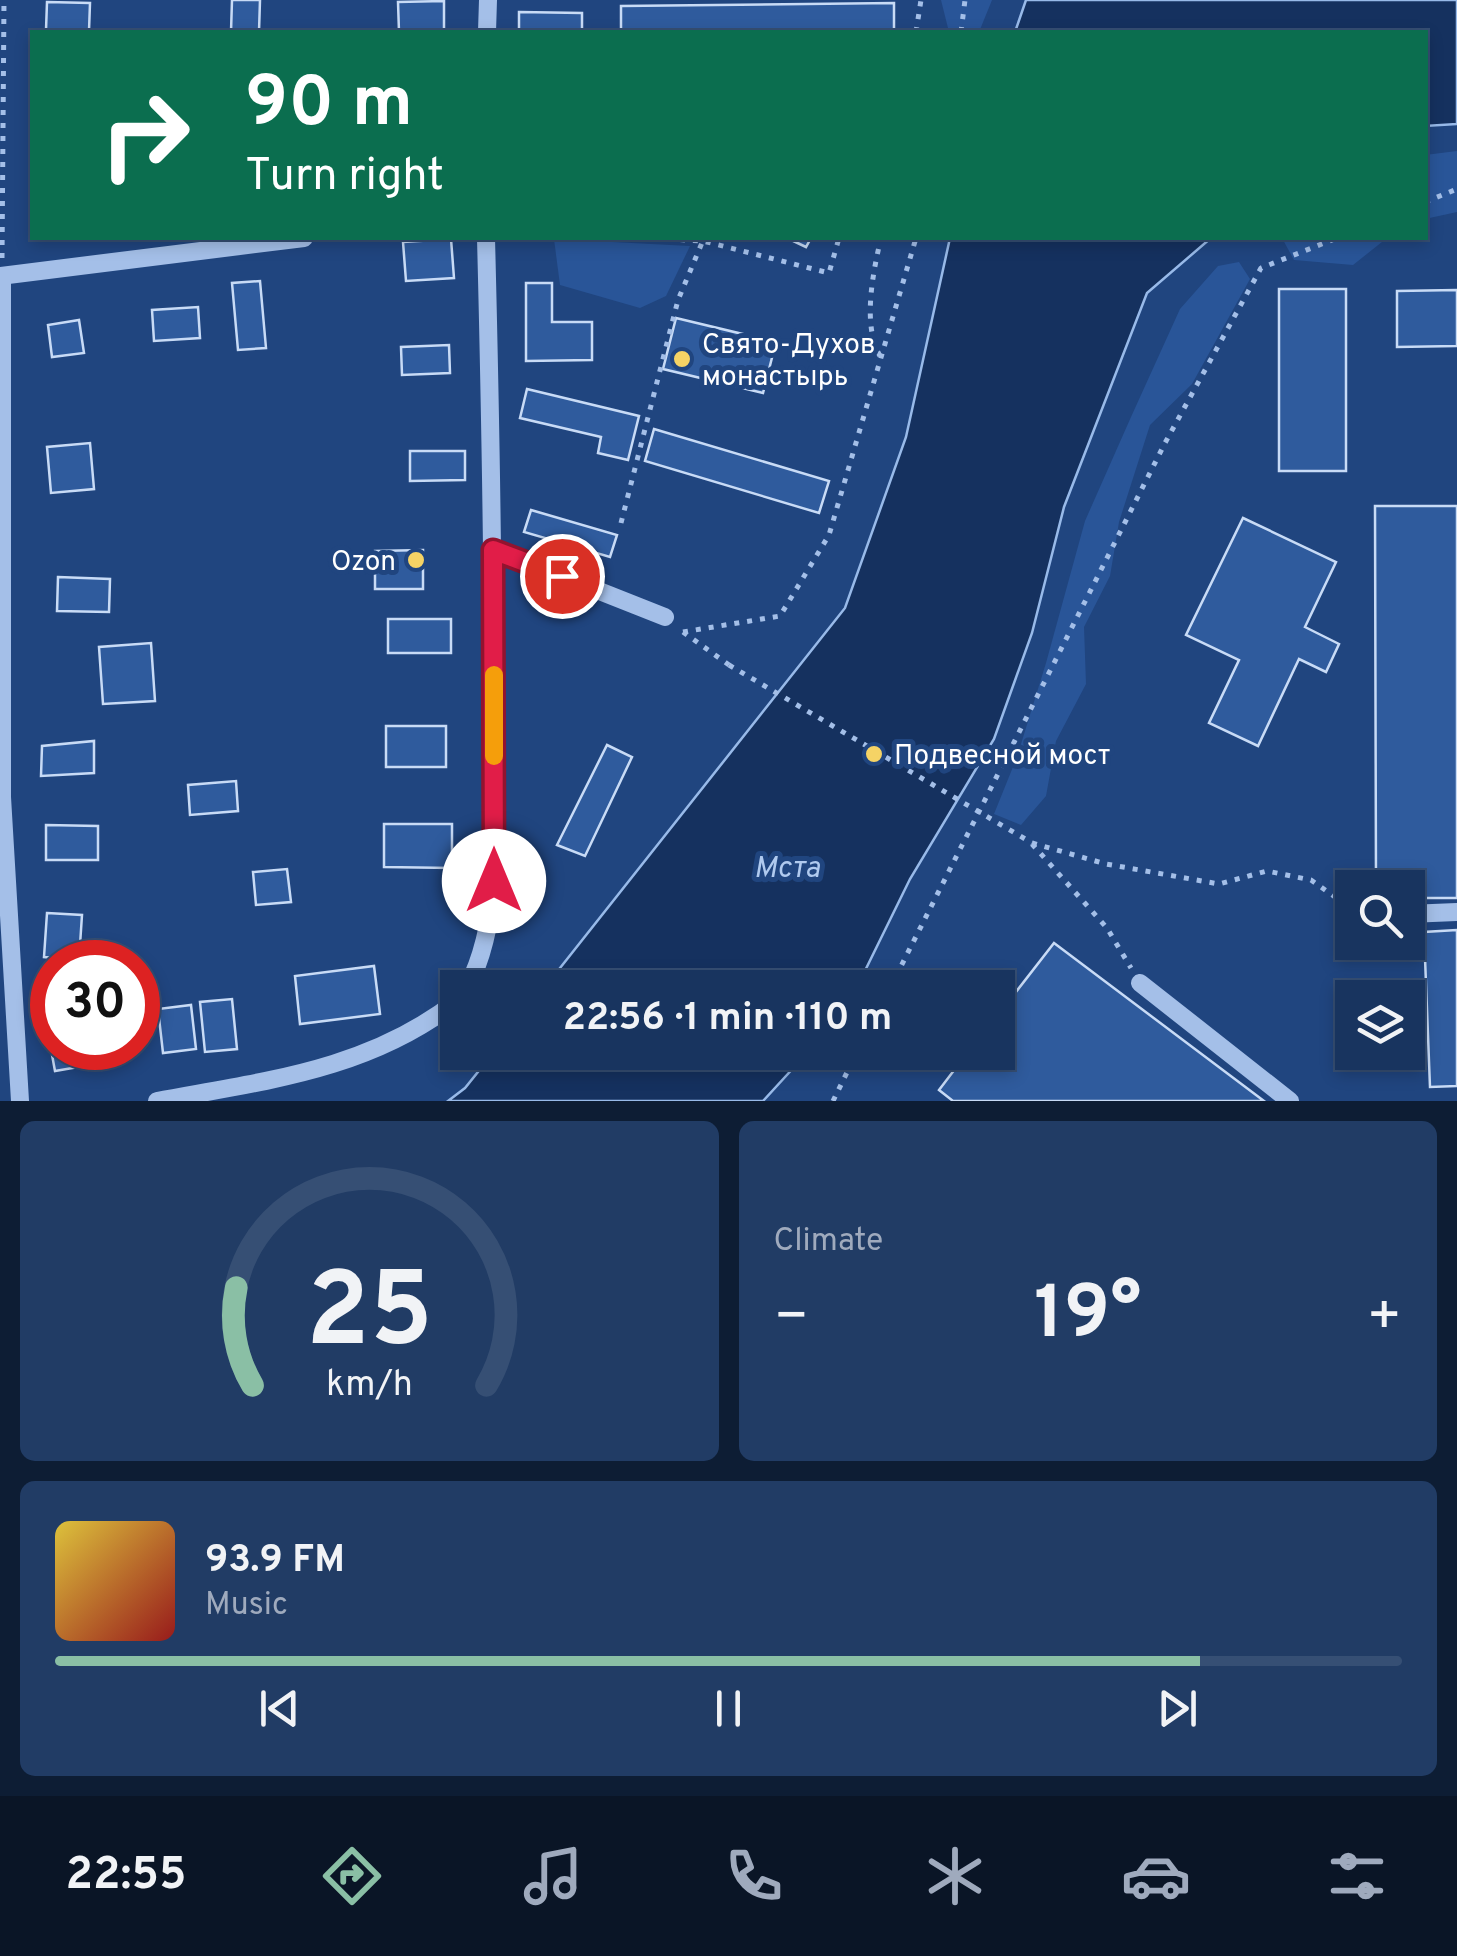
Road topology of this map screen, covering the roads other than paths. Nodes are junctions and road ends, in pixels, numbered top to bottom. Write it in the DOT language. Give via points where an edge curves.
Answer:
graph roads {
  1 [pos="488,0"];
  2 [pos="487,30"];
  3 [pos="288,240"];
  4 [pos="486,240"];
  5 [pos="1,276"];
  6 [pos="493,550"];
  7 [pos="665,617"];
  8 [pos="1457,912"];
  9 [pos="1425,913"];
  10 [pos="474,970"];
  11 [pos="1140,984"];
  12 [pos="440,1014"];
  13 [pos="20,1101"];
  14 [pos="157,1101"];
  15 [pos="1290,1101"];
  1 -- 2 [label="street"];
  3 -- 5 [label="street"];
  4 -- 6 [label="street"];
  5 -- 13 [label="street" via="2,797"];
  6 -- 7 [label="street"];
  6 -- 10 [label="street" via="494,881"];
  8 -- 9 [label="street"];
  11 -- 15 [label="street"];
  12 -- 14 [label="street" via="323,1069"];
}
